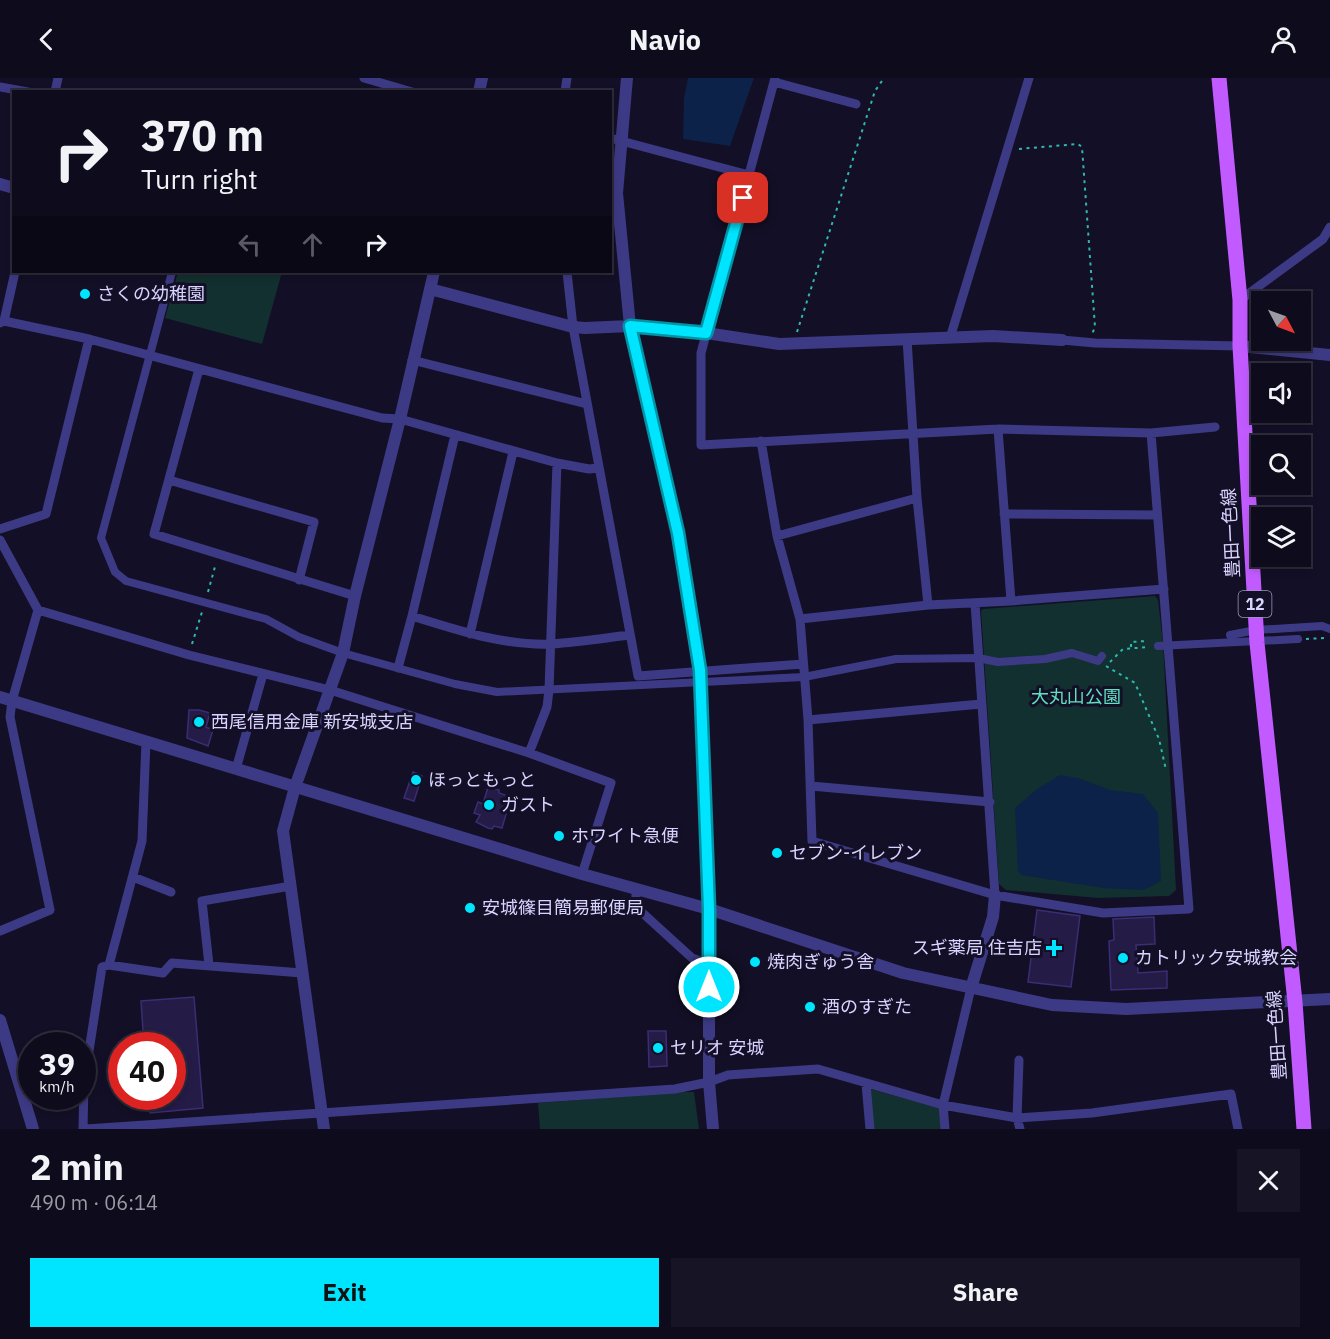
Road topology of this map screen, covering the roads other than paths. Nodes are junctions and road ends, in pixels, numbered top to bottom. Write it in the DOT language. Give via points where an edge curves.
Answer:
graph roads {
  1 [pos="364,78"];
  2 [pos="627,78"];
  3 [pos="1029,78"];
  4 [pos="1219,78"];
  5 [pos="774,80"];
  6 [pos="0,87"];
  7 [pos="17,90"];
  8 [pos="405,90"];
  9 [pos="856,104"];
  10 [pos="616,139"];
  11 [pos="749,175"];
  12 [pos="1330,227"];
  13 [pos="15,273"];
  14 [pos="172,273"];
  15 [pos="434,273"];
  16 [pos="567,273"];
  17 [pos="430,289"];
  18 [pos="1240,300"];
  19 [pos="2,322"];
  20 [pos="630,326"];
  21 [pos="573,327"];
  22 [pos="706,333"];
  23 [pos="950,338"];
  24 [pos="89,339"];
  25 [pos="907,339"];
  26 [pos="1062,340"];
  27 [pos="1240,346"];
  28 [pos="1330,355"];
  29 [pos="148,356"];
  30 [pos="412,360"];
  31 [pos="199,369"];
  32 [pos="587,404"];
  33 [pos="400,419"];
  34 [pos="1215,427"];
  35 [pos="998,429"];
  36 [pos="914,433"];
  37 [pos="1151,433"];
  38 [pos="455,435"];
  39 [pos="761,441"];
  40 [pos="513,452"];
  41 [pos="557,463"];
  42 [pos="599,468"];
  43 [pos="169,480"];
  44 [pos="917,498"];
  45 [pos="1004,514"];
  46 [pos="1158,514"];
  47 [pos="0,529"];
  48 [pos="777,536"];
  49 [pos="0,540"];
  50 [pos="299,580"];
  51 [pos="1164,589"];
  52 [pos="355,596"];
  53 [pos="1011,601"];
  54 [pos="975,603"];
  55 [pos="928,605"];
  56 [pos="38,610"];
  57 [pos="412,616"];
  58 [pos="800,619"];
  59 [pos="1330,629"];
  60 [pos="1256,630"];
  61 [pos="470,634"];
  62 [pos="1230,634"];
  63 [pos="630,635"];
  64 [pos="1298,639"];
  65 [pos="551,644"];
  66 [pos="1158,646"];
  67 [pos="343,653"];
  68 [pos="978,658"];
  69 [pos="1100,658"];
  70 [pos="803,664"];
  71 [pos="398,668"];
  72 [pos="700,670"];
  73 [pos="263,674"];
  74 [pos="804,677"];
  75 [pos="699,684"];
  76 [pos="330,690"];
  77 [pos="549,690"];
  78 [pos="6,699"];
  79 [pos="981,704"];
  80 [pos="808,720"];
  81 [pos="11,723"];
  82 [pos="0,726"];
  83 [pos="146,742"];
  84 [pos="529,753"];
  85 [pos="236,769"];
  86 [pos="811,786"];
  87 [pos="295,787"];
  88 [pos="990,802"];
  89 [pos="582,874"];
  90 [pos="133,877"];
  91 [pos="291,886"];
  92 [pos="636,889"];
  93 [pos="171,892"];
  94 [pos="995,895"];
  95 [pos="709,909"];
  96 [pos="0,931"];
  97 [pos="209,964"];
  98 [pos="709,964"];
  99 [pos="109,965"];
  100 [pos="302,973"];
  101 [pos="971,988"];
  102 [pos="1330,999"];
  103 [pos="1295,1002"];
  104 [pos="0,1020"];
  105 [pos="1019,1060"];
  106 [pos="710,1082"];
  107 [pos="866,1084"];
  108 [pos="943,1105"];
  109 [pos="321,1114"];
  110 [pos="1017,1118"];
  111 [pos="33,1129"];
  112 [pos="85,1129"];
  113 [pos="324,1129"];
  114 [pos="713,1129"];
  115 [pos="870,1129"];
  116 [pos="945,1129"];
  117 [pos="1020,1129"];
  118 [pos="1238,1129"];
  119 [pos="1304,1129"];
  1 -- 8 [label="street"];
  2 -- 10 [label="street"];
  3 -- 23 [label="street"];
  4 -- 18 [label="main road, 豊田一色線 / 12"];
  5 -- 9 [label="street"];
  5 -- 11 [label="street"];
  6 -- 7 [label="street"];
  10 -- 11 [label="street"];
  10 -- 20 [label="street" via="617,193"];
  11 -- 22 [label="street"];
  12 -- 18 [label="street" via="1323,239"];
  13 -- 19 [label="street"];
  14 -- 29 [label="street"];
  15 -- 17 [label="street"];
  16 -- 21 [label="street"];
  17 -- 21 [label="street"];
  17 -- 30 [label="street"];
  18 -- 27 [label="main road, 豊田一色線 / 12"];
  19 -- 24 [label="street"];
  20 -- 21 [label="street"];
  20 -- 22 [label="street"];
  20 -- 72 [label="street" via="678,533"];
  21 -- 32 [label="street"];
  22 -- 25 [label="street" via="779,344"];
  22 -- 39 [label="street" via="701,353 700,445"];
  23 -- 25 [label="street"];
  23 -- 26 [label="street"];
  24 -- 29 [label="street"];
  24 -- 47 [label="street" via="46,514"];
  25 -- 36 [label="street"];
  26 -- 27 [label="street"];
  27 -- 28 [label="street"];
  27 -- 60 [label="main road, 豊田一色線 / 12"];
  29 -- 31 [label="street"];
  29 -- 67 [label="street" via="101,538 116,572 126,580 266,619 299,637"];
  30 -- 32 [label="street"];
  30 -- 33 [label="street"];
  31 -- 33 [label="street" via="382,418"];
  31 -- 43 [label="street"];
  32 -- 42 [label="street"];
  33 -- 38 [label="street"];
  33 -- 52 [label="street"];
  34 -- 37 [label="street"];
  35 -- 36 [label="street"];
  35 -- 37 [label="street"];
  35 -- 45 [label="street"];
  36 -- 39 [label="street"];
  36 -- 44 [label="street"];
  37 -- 46 [label="street"];
  38 -- 40 [label="street"];
  38 -- 57 [label="street"];
  39 -- 48 [label="street"];
  40 -- 41 [label="street"];
  40 -- 61 [label="street"];
  41 -- 42 [label="street"];
  41 -- 65 [label="street"];
  42 -- 63 [label="street"];
  43 -- 50 [label="street" via="154,534"];
  43 -- 50 [label="street" via="314,522"];
  44 -- 48 [label="street"];
  44 -- 55 [label="street"];
  45 -- 46 [label="street"];
  45 -- 53 [label="street"];
  46 -- 51 [label="street"];
  48 -- 58 [label="street"];
  49 -- 56 [label="street"];
  50 -- 52 [label="street"];
  51 -- 53 [label="street"];
  51 -- 94 [label="street" via="1189,909 1103,913"];
  52 -- 67 [label="street"];
  53 -- 54 [label="street"];
  54 -- 55 [label="street"];
  54 -- 68 [label="street"];
  55 -- 58 [label="street"];
  56 -- 73 [label="street"];
  56 -- 78 [label="street"];
  57 -- 61 [label="street"];
  57 -- 71 [label="street"];
  58 -- 70 [label="street"];
  59 -- 60 [label="street" via="1322,626"];
  60 -- 62 [label="street"];
  60 -- 103 [label="main road, 豊田一色線 / 12"];
  61 -- 65 [label="street"];
  63 -- 65 [label="street"];
  63 -- 72 [label="street" via="638,676"];
  64 -- 66 [label="street"];
  65 -- 77 [label="street"];
  67 -- 71 [label="street"];
  67 -- 76 [label="street"];
  68 -- 69 [label="street" via="998,662 1072,653"];
  68 -- 74 [label="street" via="896,660"];
  68 -- 79 [label="street"];
  70 -- 72 [label="street"];
  70 -- 74 [label="street"];
  71 -- 77 [label="street" via="497,692"];
  72 -- 75 [label="street"];
  73 -- 76 [label="street"];
  73 -- 85 [label="street"];
  74 -- 75 [label="street"];
  74 -- 80 [label="street"];
  75 -- 77 [label="street"];
  75 -- 95 [label="street"];
  76 -- 84 [label="street"];
  76 -- 87 [label="street"];
  77 -- 84 [label="street" via="548,707"];
  78 -- 81 [label="street"];
  78 -- 83 [label="street"];
  79 -- 80 [label="street"];
  79 -- 88 [label="street"];
  80 -- 86 [label="street"];
  81 -- 82 [label="street"];
  81 -- 96 [label="street" via="50,910"];
  83 -- 85 [label="street"];
  83 -- 90 [label="street" via="142,841"];
  84 -- 89 [label="street" via="611,783"];
  85 -- 87 [label="street"];
  86 -- 88 [label="street"];
  86 -- 94 [label="street" via="812,841"];
  87 -- 89 [label="street"];
  87 -- 91 [label="street" via="284,831"];
  88 -- 94 [label="street"];
  89 -- 92 [label="street"];
  90 -- 93 [label="street"];
  90 -- 99 [label="street"];
  91 -- 97 [label="street" via="202,901"];
  91 -- 100 [label="street"];
  92 -- 95 [label="street"];
  92 -- 98 [label="street" via="636,907 692,958"];
  94 -- 101 [label="street" via="993,916"];
  95 -- 98 [label="street"];
  95 -- 101 [label="street" via="903,973"];
  97 -- 99 [label="street" via="172,963 164,973"];
  97 -- 100 [label="street"];
  98 -- 106 [label="street"];
  99 -- 112 [label="street" via="102,967 84,1083"];
  100 -- 109 [label="street"];
  101 -- 103 [label="street" via="1052,1005 1126,1009"];
  101 -- 108 [label="street"];
  102 -- 103 [label="street"];
  103 -- 119 [label="main road, 豊田一色線 / 12"];
  104 -- 111 [label="street"];
  105 -- 110 [label="street"];
  106 -- 107 [label="street" via="728,1075 818,1069"];
  106 -- 109 [label="street" via="675,1089"];
  106 -- 114 [label="street"];
  107 -- 108 [label="street"];
  107 -- 115 [label="street"];
  108 -- 110 [label="street"];
  108 -- 116 [label="street"];
  109 -- 112 [label="street"];
  109 -- 113 [label="street"];
  110 -- 117 [label="street"];
  110 -- 118 [label="street" via="1092,1113 1231,1094"];
}
